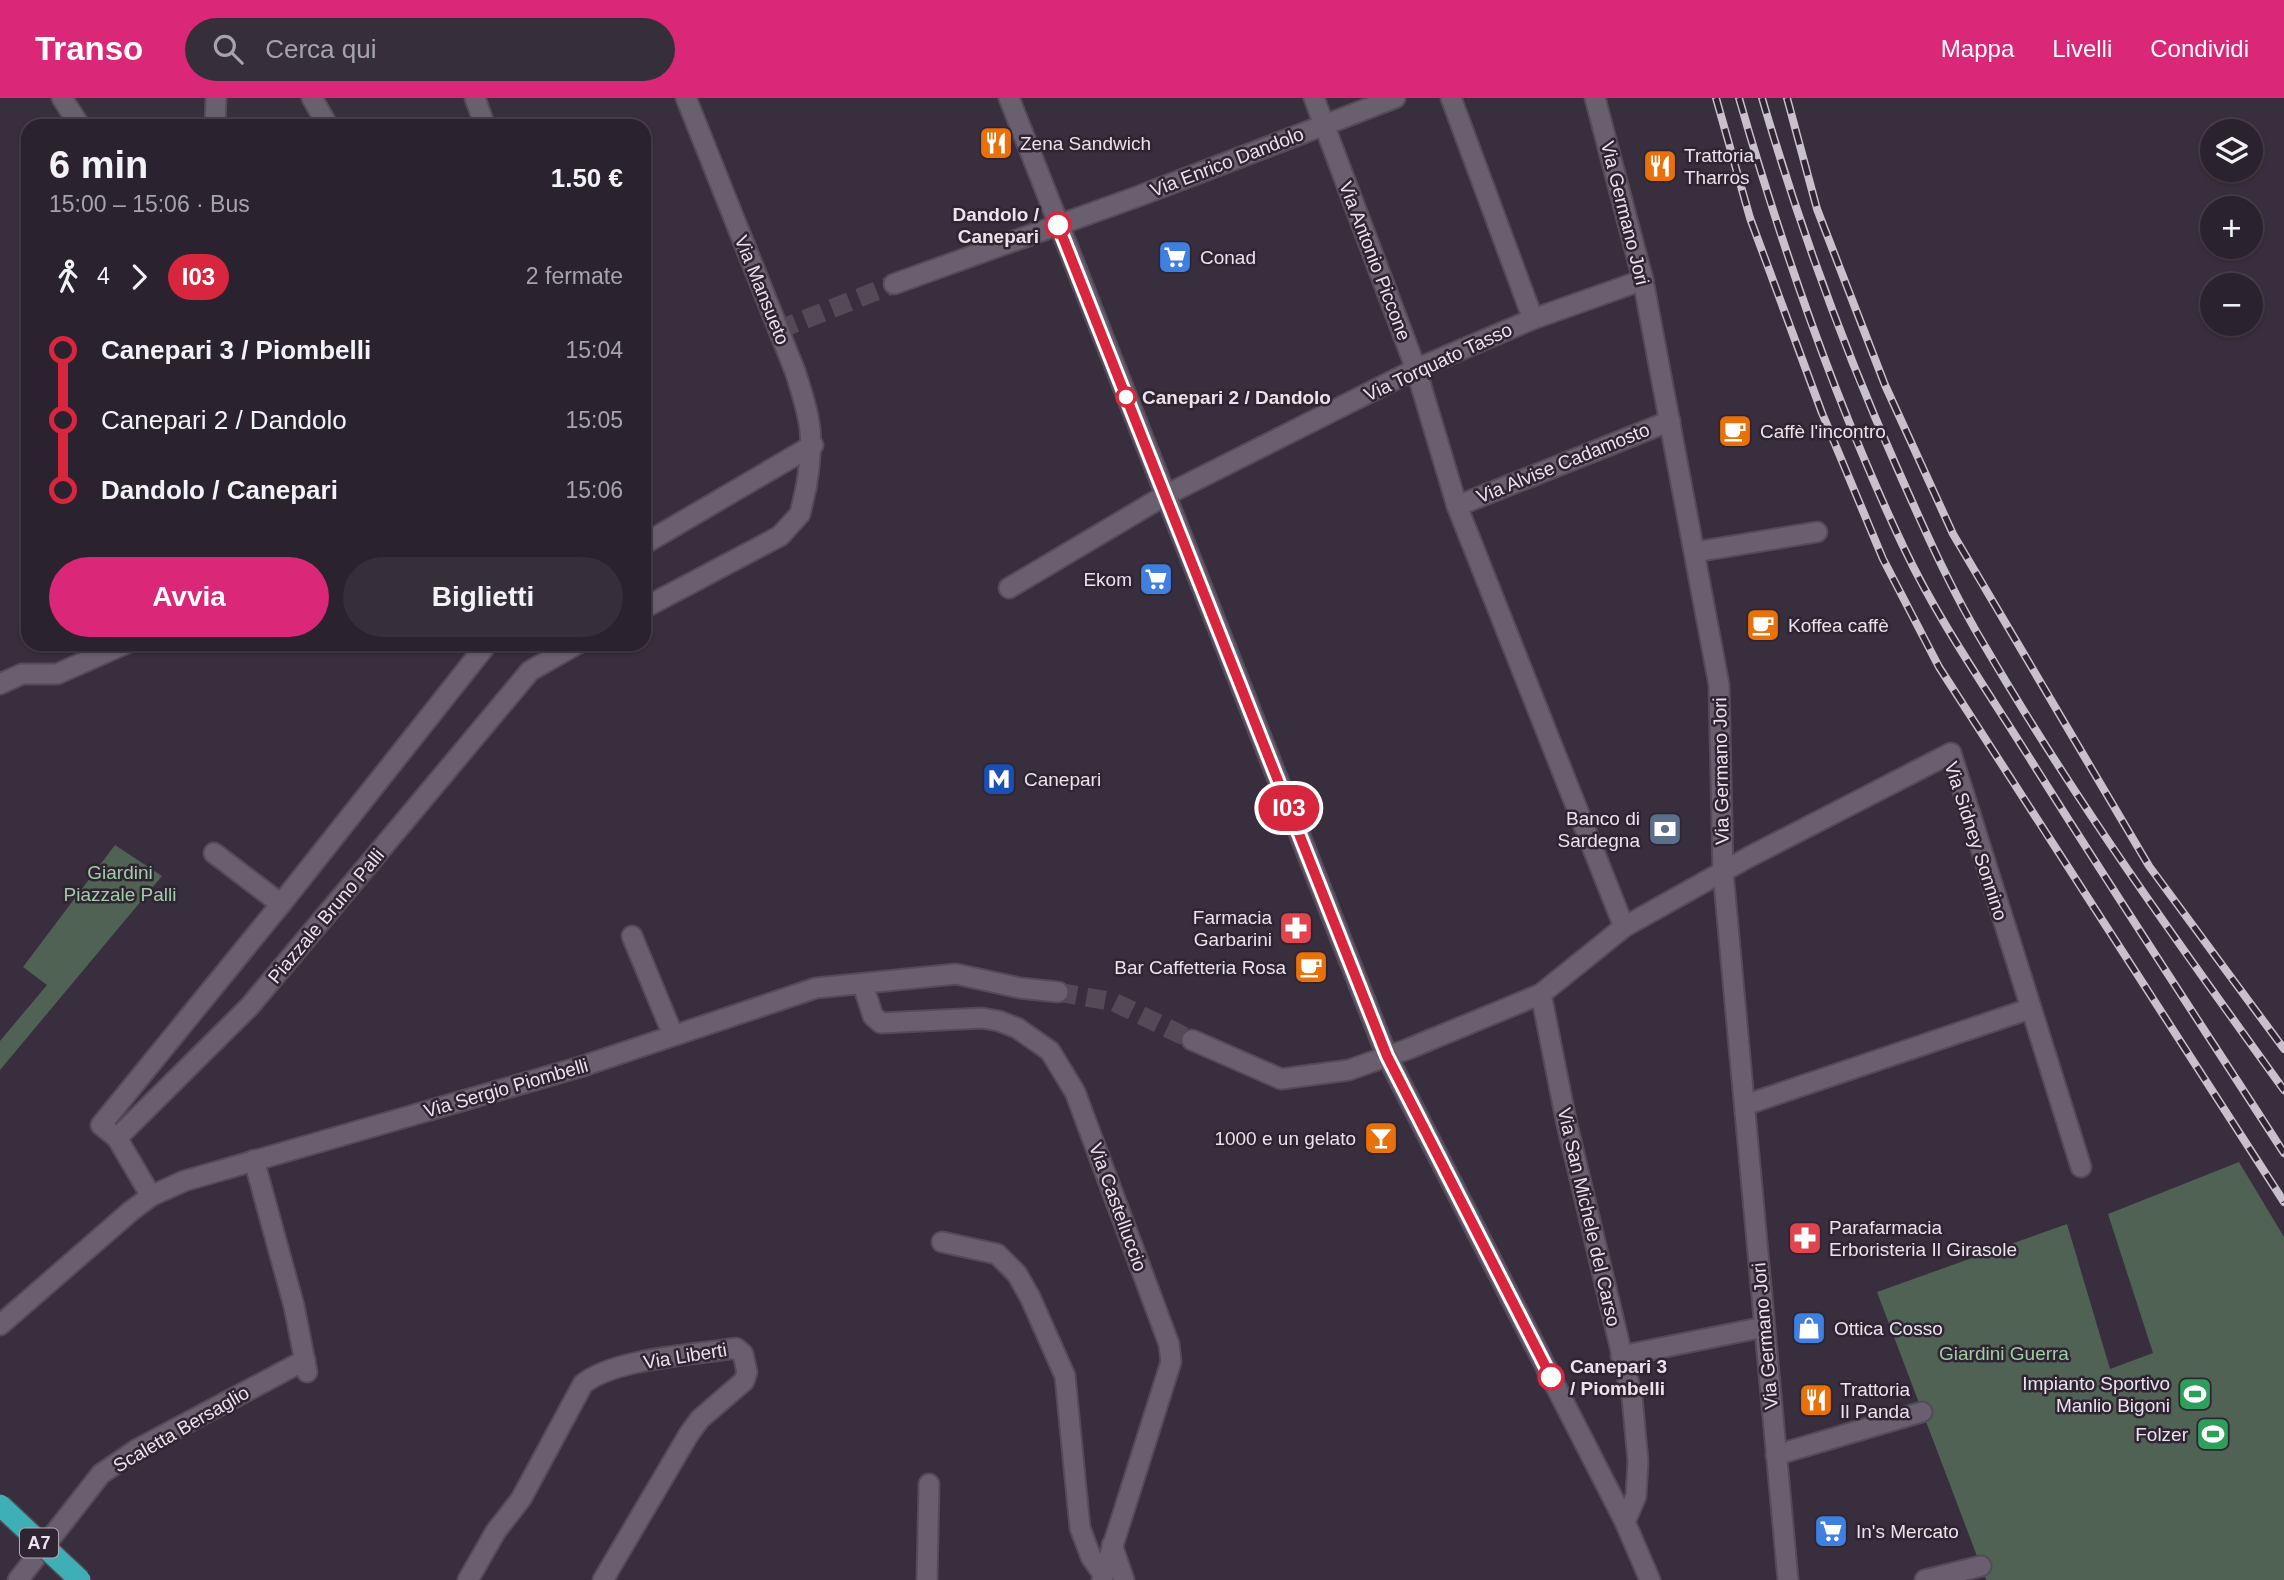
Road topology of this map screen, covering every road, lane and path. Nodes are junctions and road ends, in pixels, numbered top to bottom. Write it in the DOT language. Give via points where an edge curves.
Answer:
graph roads {
  1 [pos="62,98"];
  2 [pos="216,98"];
  3 [pos="312,98"];
  4 [pos="475,98"];
  5 [pos="686,98"];
  6 [pos="1009,98"];
  7 [pos="1314,98"];
  8 [pos="1395,98"];
  9 [pos="1451,98"];
  10 [pos="1595,98"];
  11 [pos="76,119"];
  12 [pos="215,119"];
  13 [pos="324,119"];
  14 [pos="482,119"];
  15 [pos="1324,124"];
  16 [pos="1058,225"];
  17 [pos="1643,281"];
  18 [pos="894,284"];
  19 [pos="1533,319"];
  20 [pos="1416,369"];
  21 [pos="1670,421"];
  22 [pos="813,445"];
  23 [pos="1164,496"];
  24 [pos="1457,506"];
  25 [pos="1817,532"];
  26 [pos="651,540"];
  27 [pos="1695,552"];
  28 [pos="1009,588"];
  29 [pos="651,604"];
  30 [pos="109,651"];
  31 [pos="481,651"];
  32 [pos="565,651"];
  33 [pos="0,684"];
  34 [pos="214,853"];
  35 [pos="1723,873"];
  36 [pos="281,904"];
  37 [pos="1624,927"];
  38 [pos="632,936"];
  39 [pos="863,985"];
  40 [pos="1058,992"];
  41 [pos="1541,994"];
  42 [pos="2029,1009"];
  43 [pos="673,1035"];
  44 [pos="1192,1040"];
  45 [pos="1387,1056"];
  46 [pos="1745,1105"];
  47 [pos="117,1138"];
  48 [pos="254,1160"];
  49 [pos="2081,1167"];
  50 [pos="151,1196"];
  51 [pos="942,1242"];
  52 [pos="0,1325"];
  53 [pos="1764,1327"];
  54 [pos="1621,1356"];
  55 [pos="1923,1412"];
  56 [pos="1776,1455"];
  57 [pos="929,1484"];
  58 [pos="0,1505"];
  59 [pos="1625,1522"];
  60 [pos="1112,1545"];
  61 [pos="1981,1566"];
  62 [pos="1102,1577"];
  63 [pos="18,1580"];
  64 [pos="80,1580"];
  65 [pos="468,1580"];
  66 [pos="603,1580"];
  67 [pos="927,1580"];
  68 [pos="1124,1580"];
  69 [pos="1650,1580"];
  70 [pos="1788,1580"];
  71 [pos="1926,1580"];
  1 -- 11 [label="street"];
  2 -- 12 [label="street"];
  3 -- 13 [label="street"];
  4 -- 14 [label="street"];
  5 -- 22 [label="street, Via Mansueto" via="809,414"];
  6 -- 16 [label="street"];
  7 -- 15 [label="street, Via Antonio Piccone"];
  8 -- 15 [label="street, Via Enrico Dandolo"];
  9 -- 19 [label="street"];
  10 -- 17 [label="street, Via Germano Jori"];
  15 -- 16 [label="street, Via Enrico Dandolo"];
  15 -- 20 [label="street, Via Antonio Piccone"];
  16 -- 18 [label="street, Via Enrico Dandolo"];
  16 -- 23 [label="street"];
  17 -- 19 [label="street, Via Torquato Tasso"];
  17 -- 21 [label="street, Via Germano Jori"];
  19 -- 20 [label="street, Via Torquato Tasso"];
  20 -- 23 [label="street, Via Torquato Tasso"];
  20 -- 24 [label="street, Via Antonio Piccone"];
  21 -- 24 [label="street, Via Alvise Cadamosto"];
  21 -- 27 [label="street, Via Germano Jori"];
  22 -- 26 [label="street"];
  22 -- 29 [label="street, Via Mansueto" via="800,514 780,536"];
  23 -- 28 [label="street, Via Torquato Tasso"];
  23 -- 45 [label="street"];
  24 -- 37 [label="street, Via Antonio Piccone"];
  25 -- 27 [label="street"];
  27 -- 35 [label="street, Via Germano Jori" via="1719,685"];
  30 -- 33 [label="street" via="58,674 22,674"];
  31 -- 36 [label="street"];
  32 -- 47 [label="street, Piazzale Bruno Palli" via="530,671 250,1006"];
  34 -- 36 [label="street"];
  35 -- 37 [label="street"];
  35 -- 42 [label="street, Via Sidney Sonnino" via="1951,753"];
  35 -- 46 [label="street, Via Germano Jori"];
  36 -- 47 [label="street" via="101,1125"];
  37 -- 41 [label="street"];
  38 -- 43 [label="street"];
  39 -- 40 [label="street, Via Sergio Piombelli" via="956,974"];
  39 -- 43 [label="street, Via Sergio Piombelli" via="816,988"];
  39 -- 60 [label="street, Via Castelluccio" via="873,1016 881,1023 982,1018 1017,1028 1050,1051 1075,1091 1169,1344 1171,1362"];
  41 -- 45 [label="street"];
  41 -- 54 [label="street, Via San Michele del Carso"];
  42 -- 46 [label="street"];
  42 -- 49 [label="street, Via Sidney Sonnino"];
  43 -- 48 [label="street, Via Sergio Piombelli" via="580,1067"];
  44 -- 45 [label="street" via="1281,1079 1349,1070"];
  45 -- 59 [label="street"];
  46 -- 53 [label="street, Via Germano Jori"];
  47 -- 50 [label="street"];
  48 -- 50 [label="street, Via Sergio Piombelli"];
  48 -- 63 [label="street, Scaletta Bersaglio" via="306,1366 136,1450 102,1474"];
  50 -- 52 [label="street, Via Sergio Piombelli"];
  51 -- 62 [label="street" via="997,1254 1017,1274 1030,1297 1065,1376 1080,1528"];
  53 -- 54 [label="street"];
  53 -- 56 [label="street, Via Germano Jori"];
  54 -- 59 [label="street, Via San Michele del Carso" via="1632,1397 1638,1461 1636,1496"];
  55 -- 56 [label="street"];
  56 -- 70 [label="street, Via Germano Jori"];
  57 -- 67 [label="street"];
  58 -- 64 [label="highway, A7, bridge"];
  59 -- 69 [label="street"];
  60 -- 62 [label="street, Via Castelluccio"];
  60 -- 68 [label="street"];
  61 -- 71 [label="street"];
  65 -- 66 [label="street, Via Liberti" via="521,1499 583,1384 615,1367 736,1348 743,1354 744,1381 689,1434"];
}
